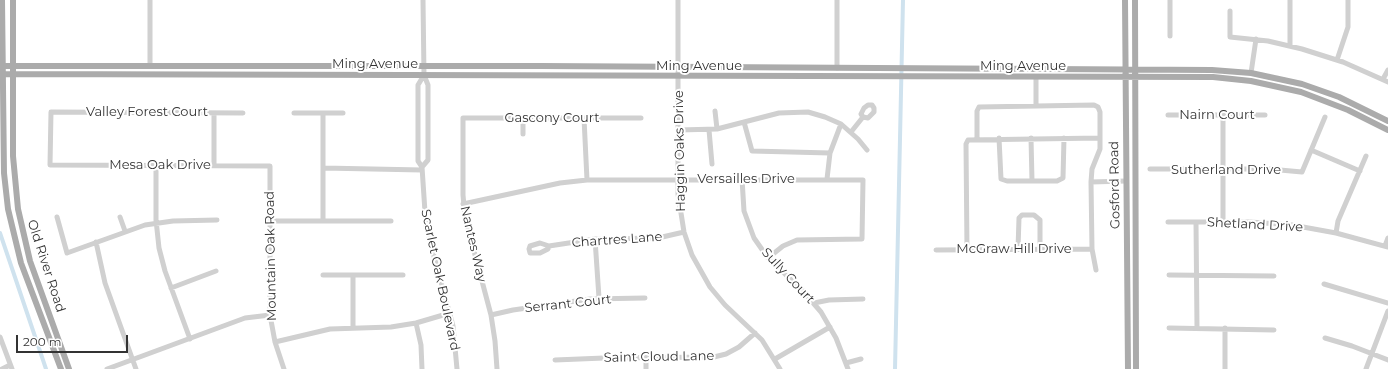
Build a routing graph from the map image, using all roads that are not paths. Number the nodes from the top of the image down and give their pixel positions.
1 (2, 0) edge
2 (12, 0) edge
3 (150, 0) edge
4 (423, 0) edge
5 (678, 0) edge
6 (837, 0) edge
7 (1125, 0) edge
8 (1135, 0) edge
9 (1170, 0) edge
10 (1290, 0) edge
11 (1348, 0) edge
12 (1230, 11) dead end
13 (1170, 36) dead end
14 (1256, 40) junction
15 (1290, 46) junction
16 (1338, 60) junction
17 (1, 66) edge
18 (13, 66) junction
19 (150, 66) junction
20 (424, 67) junction
21 (679, 68) junction
22 (837, 68) junction
23 (1124, 69) junction
24 (1135, 69) junction
25 (1388, 70) edge
26 (1251, 73) junction
27 (1, 74) edge
28 (13, 74) junction
29 (424, 75) junction
30 (679, 77) junction
31 (803, 77) junction
32 (1125, 77) junction
33 (1135, 77) junction
34 (1036, 78) junction
35 (1386, 80) edge
36 (1036, 106) junction
37 (715, 111) dead end
38 (214, 113) junction
39 (243, 113) dead end
40 (294, 113) dead end
41 (323, 113) junction
42 (343, 113) dead end
43 (1168, 115) dead end
44 (1222, 115) junction
45 (1265, 115) dead end
46 (863, 117) dead end
47 (1325, 117) dead end
48 (463, 118) joint
49 (523, 118) junction
50 (584, 118) junction
51 (641, 118) dead end
52 (1388, 121) edge
53 (744, 122) junction
54 (840, 124) junction
55 (717, 129) junction
56 (679, 130) junction
57 (709, 130) junction
58 (1388, 130) edge
59 (851, 132) junction
60 (523, 134) dead end
61 (977, 138) junction
62 (999, 138) junction
63 (1031, 138) junction
64 (1064, 138) junction
65 (1100, 138) junction
66 (867, 150) dead end
67 (1311, 150) junction
68 (830, 154) junction
69 (1366, 156) dead end
70 (712, 164) dead end
71 (50, 165) joint
72 (156, 165) junction
73 (214, 165) junction
74 (270, 166) joint
75 (323, 168) junction
76 (422, 168) junction
77 (1223, 169) junction
78 (1150, 170) dead end
79 (1360, 171) junction
80 (678, 179) junction
81 (742, 179) junction
82 (587, 180) junction
83 (827, 180) junction
84 (1032, 181) junction
85 (1126, 181) junction
86 (1091, 182) junction
87 (463, 204) junction
88 (120, 216) dead end
89 (57, 217) dead end
90 (217, 220) dead end
91 (270, 221) junction
92 (323, 221) junction
93 (391, 221) dead end
94 (1168, 222) dead end
95 (1196, 222) junction
96 (1223, 222) junction
97 (156, 223) junction
98 (1136, 230) junction
99 (125, 231) junction
100 (684, 232) junction
101 (1336, 233) junction
102 (1388, 238) edge
103 (595, 239) junction
104 (96, 242) junction
105 (549, 246) dead end
106 (1386, 246) edge
107 (1018, 249) junction
108 (1040, 249) junction
109 (1092, 249) junction
110 (936, 250) dead end
111 (967, 250) junction
112 (768, 258) junction
113 (1096, 270) dead end
114 (216, 271) dead end
115 (323, 275) dead end
116 (353, 275) junction
117 (403, 275) dead end
118 (1168, 275) dead end
119 (1197, 275) junction
120 (1274, 276) dead end
121 (1324, 284) dead end
122 (171, 288) junction
123 (599, 298) junction
124 (645, 298) dead end
125 (864, 299) dead end
126 (814, 303) junction
127 (1388, 303) edge
128 (1388, 311) edge
129 (450, 313) junction
130 (270, 315) junction
131 (491, 315) junction
132 (416, 322) junction
133 (830, 327) junction
134 (353, 328) junction
135 (1169, 328) dead end
136 (1197, 328) junction
137 (1225, 328) junction
138 (1274, 330) dead end
139 (755, 333) junction
140 (0, 337) edge
141 (1324, 338) dead end
142 (190, 339) junction
143 (275, 342) junction
144 (1372, 353) junction
145 (646, 358) junction
146 (775, 359) junction
147 (861, 359) dead end
148 (132, 360) junction
149 (555, 360) dead end
150 (1388, 360) edge
151 (847, 366) edge
152 (11, 367) edge
153 (2, 369) edge
154 (61, 369) edge
155 (69, 369) edge
156 (107, 369) edge
157 (136, 369) edge
158 (284, 369) edge
159 (422, 369) edge
160 (457, 369) edge
161 (497, 369) edge
162 (646, 369) edge
163 (780, 369) edge
164 (1128, 369) edge
165 (1136, 369) edge
166 (1225, 369) edge
167 (1366, 369) edge

1 - 17 main road, Old River Road
2 - 18 main road, Old River Road
3 - 19 street
4 - 20 street, Scarlet Oak Boulevard
5 - 21 street, Haggin Oaks Drive
6 - 22 street
7 - 23 main road, Gosford Road
8 - 24 main road, Gosford Road
9 - 13 street
10 - 15 street
11 - 16 street
12 - 14 street
14 - 15 street
14 - 26 street
15 - 16 street
16 - 35 street
17 - 18 main road, Ming Avenue
17 - 27 main road, Old River Road
18 - 19 main road, Ming Avenue
18 - 28 main road, Old River Road
19 - 20 main road, Ming Avenue
20 - 21 main road, Ming Avenue
20 - 29 street, Scarlet Oak Boulevard
21 - 22 main road, Ming Avenue
21 - 30 street, Haggin Oaks Drive
22 - 23 main road, Ming Avenue
22 - 31 main road
23 - 24 main road, Ming Avenue
23 - 32 main road, Gosford Road
24 - 26 main road, Ming Avenue
24 - 33 main road, Gosford Road
25 - 35 street
26 - 52 main road, Ming Avenue
27 - 28 main road, Ming Avenue
27 - 154 main road, Old River Road
28 - 29 main road, Ming Avenue
28 - 155 main road, Old River Road
29 - 30 main road, Ming Avenue
29 - 76 street, Scarlet Oak Boulevard
29 - 76 street, Scarlet Oak Boulevard
30 - 31 main road, Ming Avenue
30 - 56 street, Haggin Oaks Drive
31 - 34 main road, Ming Avenue
32 - 33 main road, Ming Avenue
32 - 34 main road, Ming Avenue
32 - 85 main road, Gosford Road
33 - 58 main road, Ming Avenue
33 - 98 main road, Gosford Road
34 - 36 street
36 - 61 street
36 - 65 street
37 - 55 street
38 - 39 street, Valley Forest Court
38 - 71 street, Valley Forest Court
38 - 73 street
40 - 41 street
41 - 42 street
41 - 75 street
43 - 44 street, Nairn Court
44 - 45 street, Nairn Court
44 - 77 street
46 - 59 street
47 - 67 street
48 - 49 street, Gascony Court
48 - 87 street, Nantes Way
49 - 50 street, Gascony Court
49 - 60 street
50 - 51 street, Gascony Court
50 - 82 street
53 - 54 street
53 - 55 street
53 - 68 street
54 - 59 street
54 - 68 street
55 - 57 street
56 - 57 street
56 - 80 street, Haggin Oaks Drive
57 - 70 street
59 - 66 street
61 - 62 street
61 - 111 street
62 - 63 street
62 - 84 street
63 - 64 street
63 - 84 street
64 - 65 street
64 - 84 street
65 - 86 street
67 - 77 street, Sutherland Drive
67 - 79 street
68 - 83 street
69 - 79 street
71 - 72 street, Mesa Oak Drive
72 - 73 street, Mesa Oak Drive
72 - 97 street
73 - 74 street, Mesa Oak Drive
74 - 91 street, Mountain Oak Road
75 - 76 street
75 - 92 street
76 - 129 street, Scarlet Oak Boulevard
77 - 78 street, Sutherland Drive
77 - 96 street
79 - 101 street
80 - 81 street, Versailles Drive
80 - 82 street, Versailles Drive
80 - 100 street, Haggin Oaks Drive
81 - 83 street, Versailles Drive
81 - 112 street, Sully Court
82 - 87 street, Versailles Drive
83 - 112 street, Versailles Drive
85 - 86 street
85 - 98 main road
85 - 164 main road, Gosford Road
86 - 109 street
87 - 131 street, Nantes Way
88 - 99 street
89 - 104 street
90 - 97 street
91 - 92 street
91 - 130 street, Mountain Oak Road
92 - 93 street
94 - 95 street, Shetland Drive
95 - 96 street, Shetland Drive
95 - 119 street
96 - 101 street, Shetland Drive
97 - 99 street
97 - 122 street
98 - 165 main road, Gosford Road
99 - 104 street
100 - 103 street, Chartres Lane
100 - 139 street, Haggin Oaks Drive
101 - 106 street, Shetland Drive
102 - 106 street
103 - 105 street, Chartres Lane
103 - 123 street
104 - 148 street
107 - 108 street, McGraw Hill Drive
107 - 108 street
107 - 111 street, McGraw Hill Drive
108 - 109 street, McGraw Hill Drive
109 - 113 street
110 - 111 street, McGraw Hill Drive
112 - 126 street, Sully Court
114 - 122 street
115 - 116 street
116 - 117 street
116 - 134 street
118 - 119 street
119 - 120 street
119 - 136 street
121 - 127 street
122 - 142 street
123 - 124 street, Serrant Court
123 - 131 street, Serrant Court
125 - 126 street
126 - 133 street, Sully Court
128 - 144 street
129 - 132 street
129 - 160 street, Scarlet Oak Boulevard
130 - 142 street
130 - 143 street, Mountain Oak Road
131 - 161 street, Nantes Way
132 - 134 street
132 - 159 street
133 - 146 street
133 - 151 street, Sully Court
134 - 143 street
135 - 136 street
136 - 137 street
137 - 138 street
137 - 166 street
139 - 145 street, Saint Cloud Lane
139 - 146 street, Haggin Oaks Drive
140 - 152 street
141 - 144 street
142 - 148 street
143 - 158 street, Mountain Oak Road
144 - 150 street
144 - 167 street
145 - 149 street, Saint Cloud Lane
145 - 162 street
146 - 163 street, Haggin Oaks Drive
147 - 151 street
148 - 156 street
148 - 157 street
152 - 153 street

